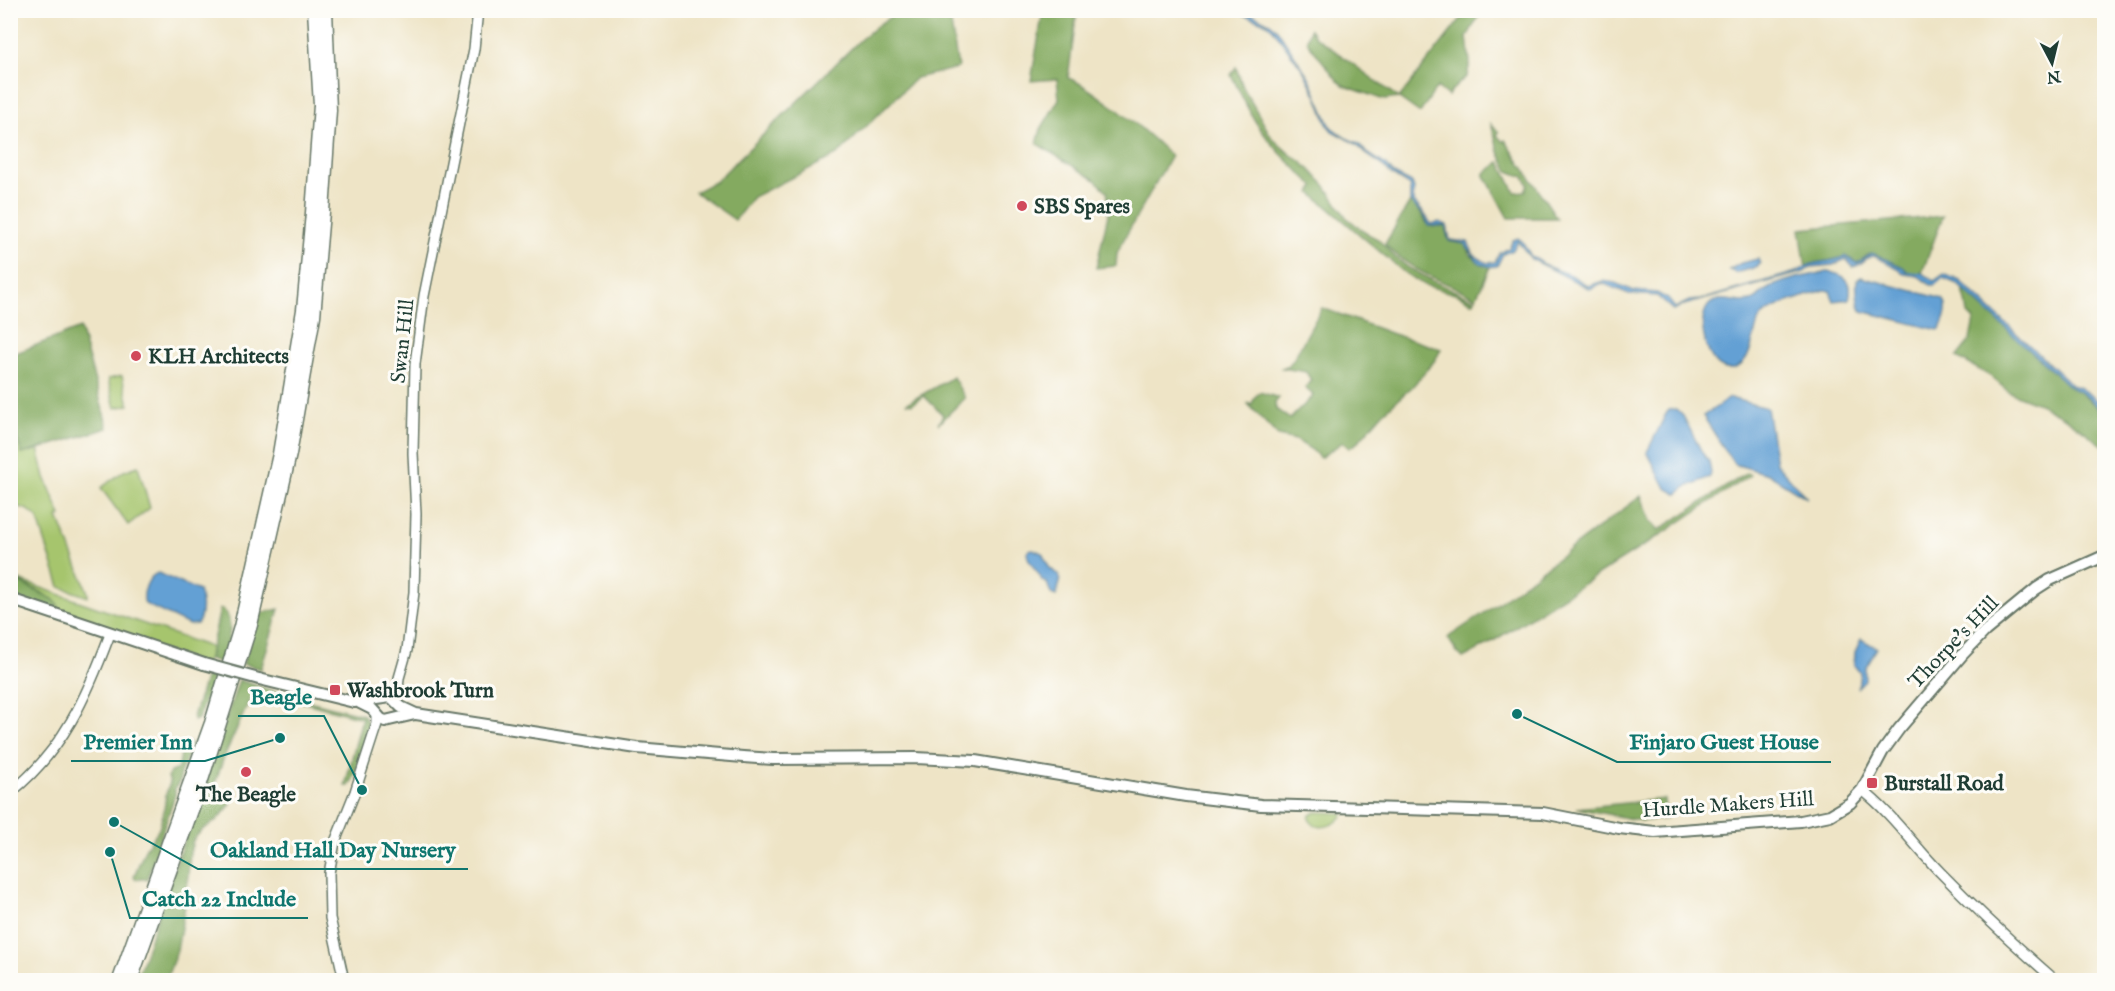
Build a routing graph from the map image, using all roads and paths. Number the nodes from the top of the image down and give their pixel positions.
1 (314, 10) edge
2 (326, 10) edge
3 (478, 10) edge
4 (2104, 556) edge
5 (10, 599) edge
6 (110, 634) junction
7 (399, 678) junction
8 (383, 698) junction
9 (360, 703) junction
10 (398, 704) junction
11 (376, 713) junction
12 (416, 714) junction
13 (392, 719) junction
14 (374, 736) junction
15 (1862, 790) junction
16 (10, 794) edge
17 (119, 981) edge
18 (131, 981) edge
19 (344, 981) edge
20 (2055, 981) edge

1 - 17 highway
2 - 18 highway
3 - 7 street, Swan Hill
4 - 15 main road, Thorpe's Hill
5 - 6 main road
6 - 9 main road, bridge
6 - 16 street
7 - 8 street, Swan Hill
7 - 10 street, Swan Hill
8 - 9 main road
8 - 10 main road
8 - 11 main road
9 - 11 main road
10 - 12 main road
10 - 13 main road
11 - 13 main road
11 - 14 street
12 - 13 main road
12 - 15 main road, Hurdle Makers Hill
13 - 14 street
14 - 19 street
15 - 20 street

